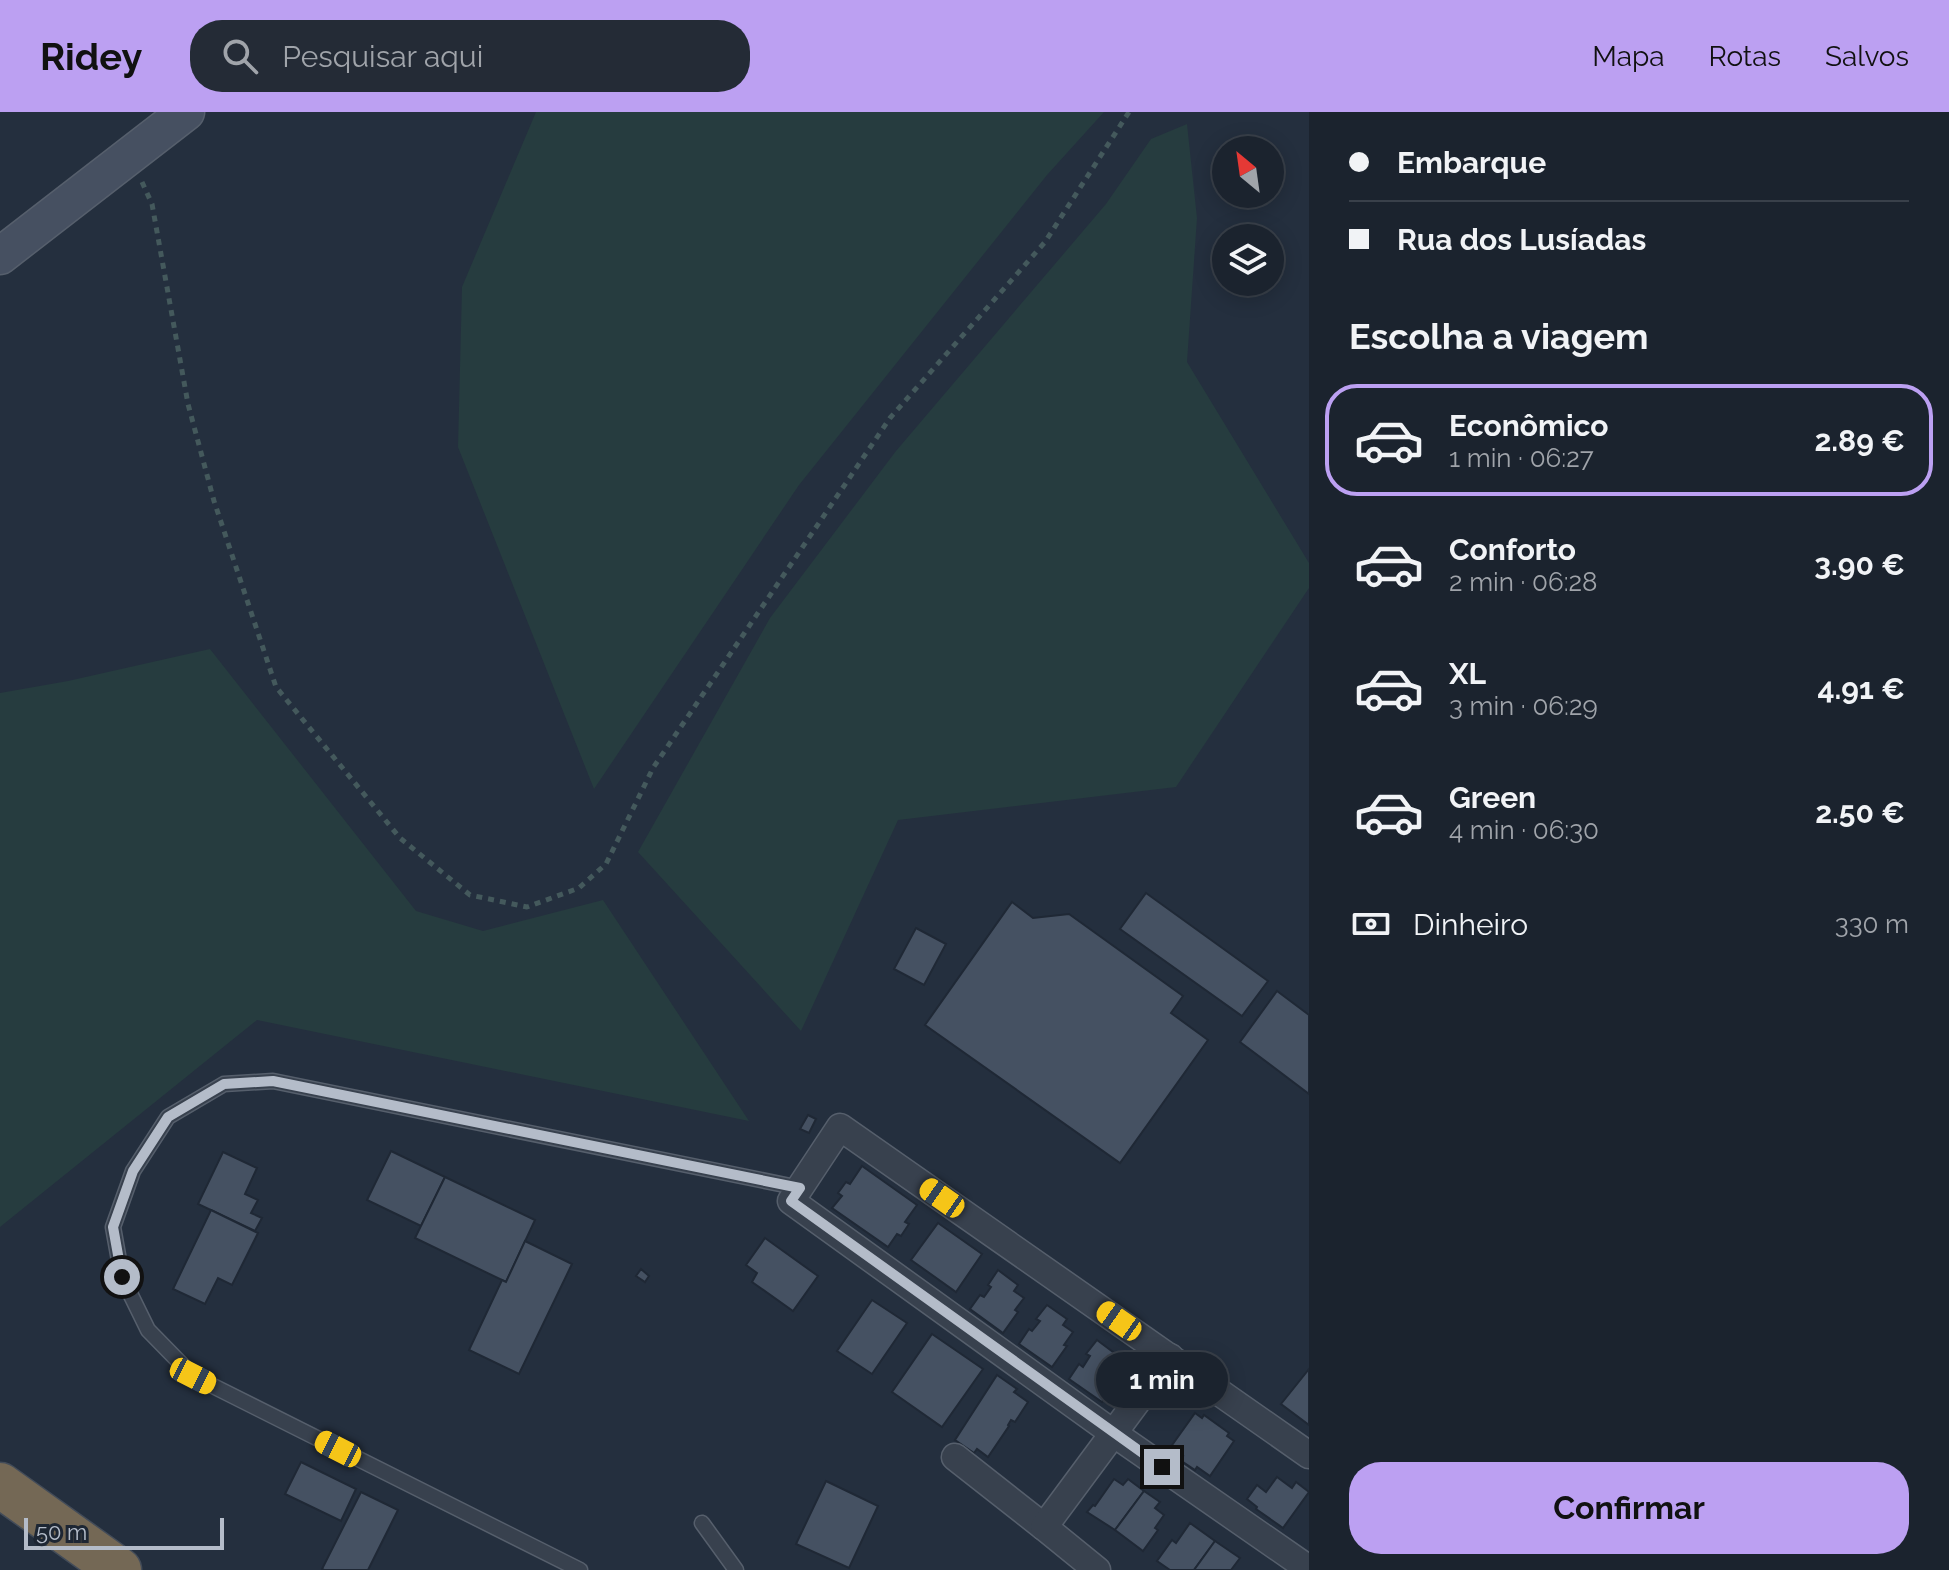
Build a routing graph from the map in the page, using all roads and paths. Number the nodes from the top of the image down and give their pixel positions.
1 (186, 112) edge
2 (1129, 112) edge
3 (130, 156) junction
4 (0, 256) edge
5 (795, 1195) junction
6 (1170, 1357) junction
7 (1113, 1433) junction
8 (1309, 1455) edge
9 (955, 1457) dead end
10 (0, 1485) edge
11 (702, 1523) dead end
12 (1044, 1527) junction
13 (1309, 1569) edge
14 (119, 1570) edge
15 (580, 1570) edge
16 (736, 1570) edge
17 (1097, 1570) edge

1 - 3 street
2 - 3 path
3 - 4 street
5 - 6 street
5 - 7 street
5 - 15 lane
6 - 7 street
6 - 8 street
7 - 12 street
7 - 13 street
9 - 12 street
10 - 14 highway
11 - 16 lane
12 - 17 street

